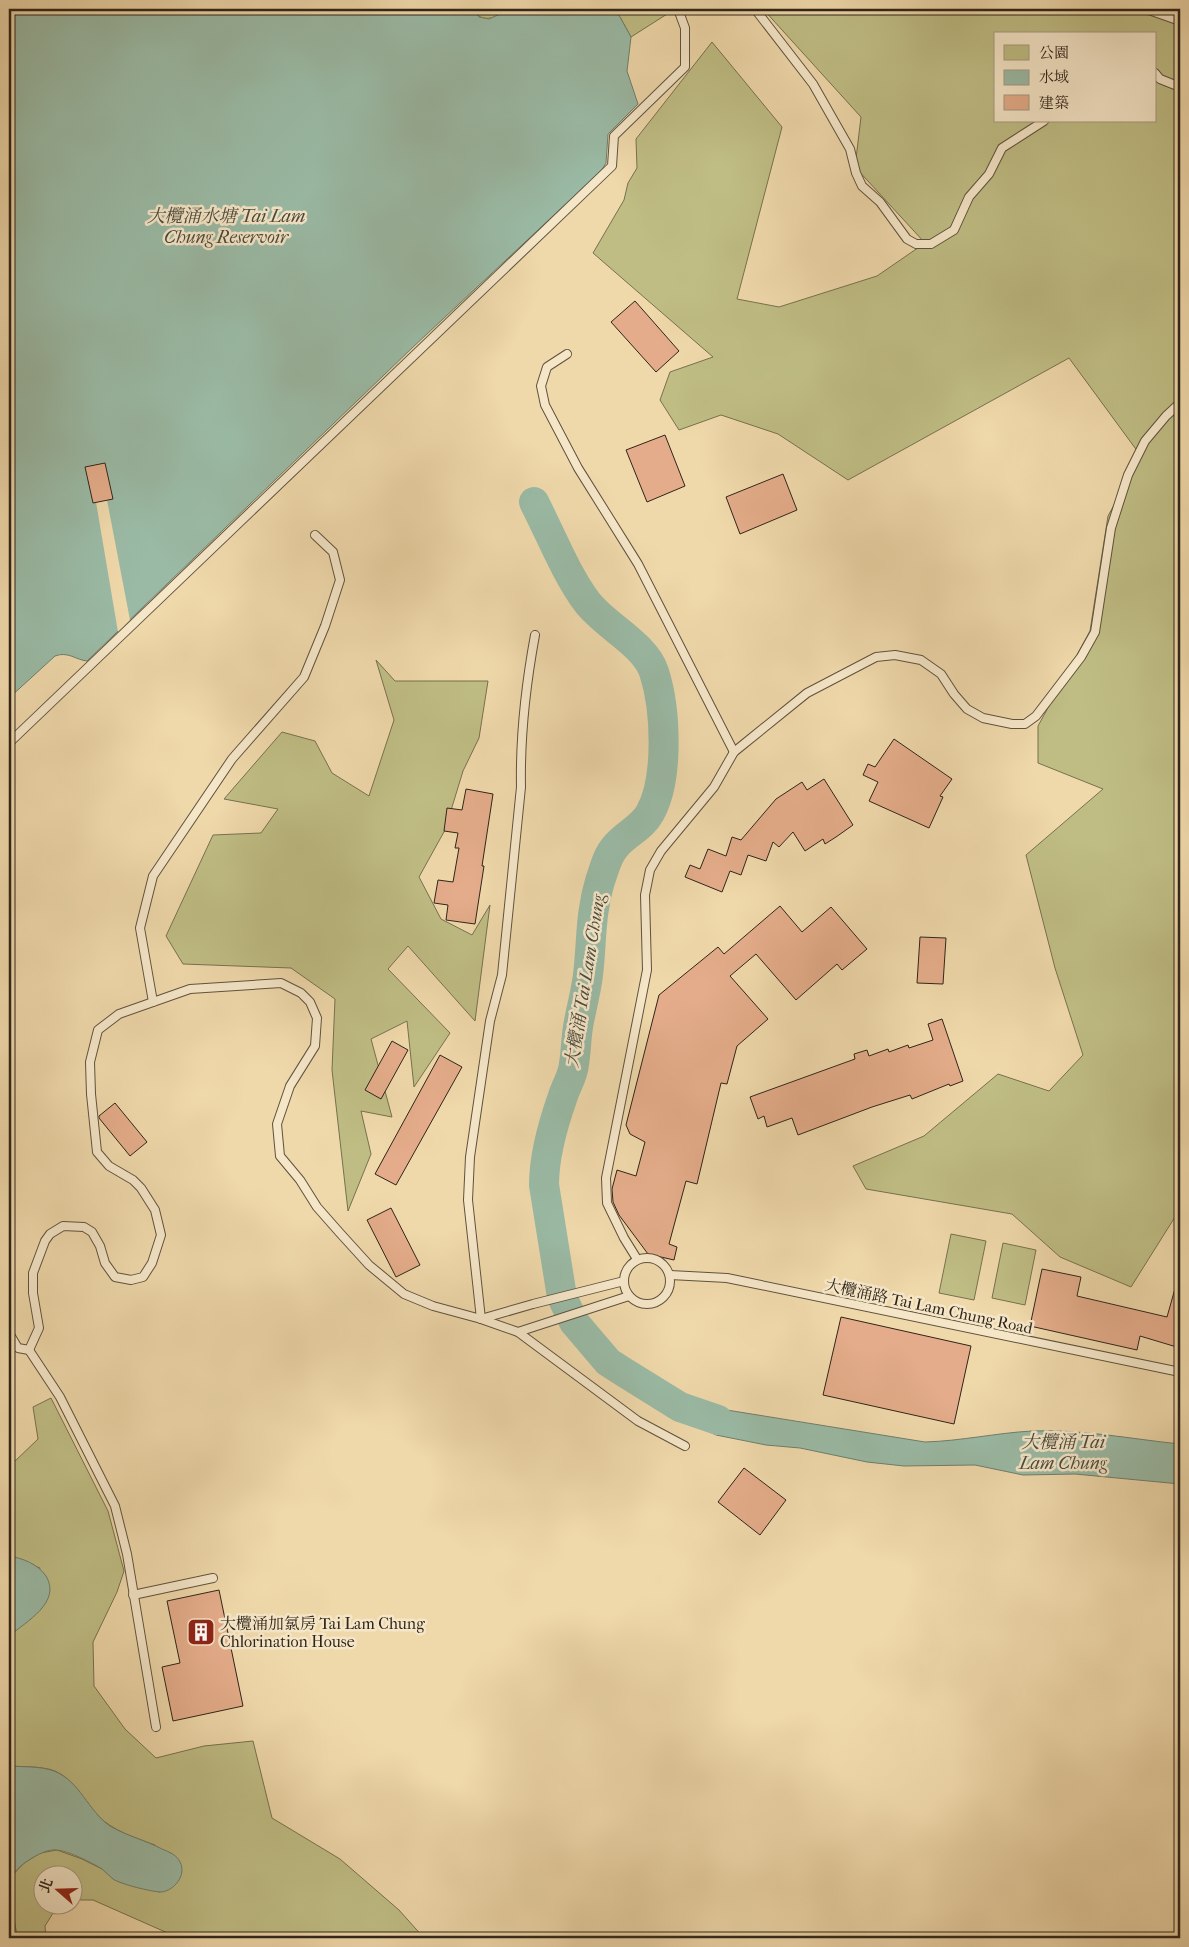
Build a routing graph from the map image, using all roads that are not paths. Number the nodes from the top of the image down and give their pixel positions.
1 (678, 9) edge
2 (754, 9) edge
3 (1146, 9) edge
4 (1180, 21) edge
5 (1156, 74) edge
6 (1180, 88) edge
7 (1042, 122) edge
8 (567, 354) dead end
9 (1180, 403) edge
10 (315, 535) dead end
11 (535, 635) dead end
12 (9, 743) edge
13 (734, 752) junction
14 (153, 1002) junction
15 (637, 1259) junction
16 (670, 1275) junction
17 (624, 1281) junction
18 (629, 1296) junction
19 (481, 1319) junction
20 (518, 1332) junction
21 (9, 1333) edge
22 (29, 1350) junction
23 (1180, 1372) edge
24 (684, 1446) dead end
25 (213, 1578) dead end
26 (133, 1595) junction
27 (156, 1727) dead end

1 - 12 lane
2 - 7 lane
3 - 4 lane
5 - 6 lane
8 - 13 lane
9 - 13 lane
10 - 14 lane
11 - 19 lane
13 - 15 lane
14 - 19 lane
14 - 22 lane
15 - 16 lane
15 - 17 lane
16 - 18 lane
16 - 23 lane, 大欖涌路 Tai Lam Chung Road
17 - 18 lane
17 - 19 lane
18 - 20 lane
19 - 20 lane
20 - 24 lane
21 - 22 lane
22 - 26 lane
25 - 26 lane
26 - 27 lane

